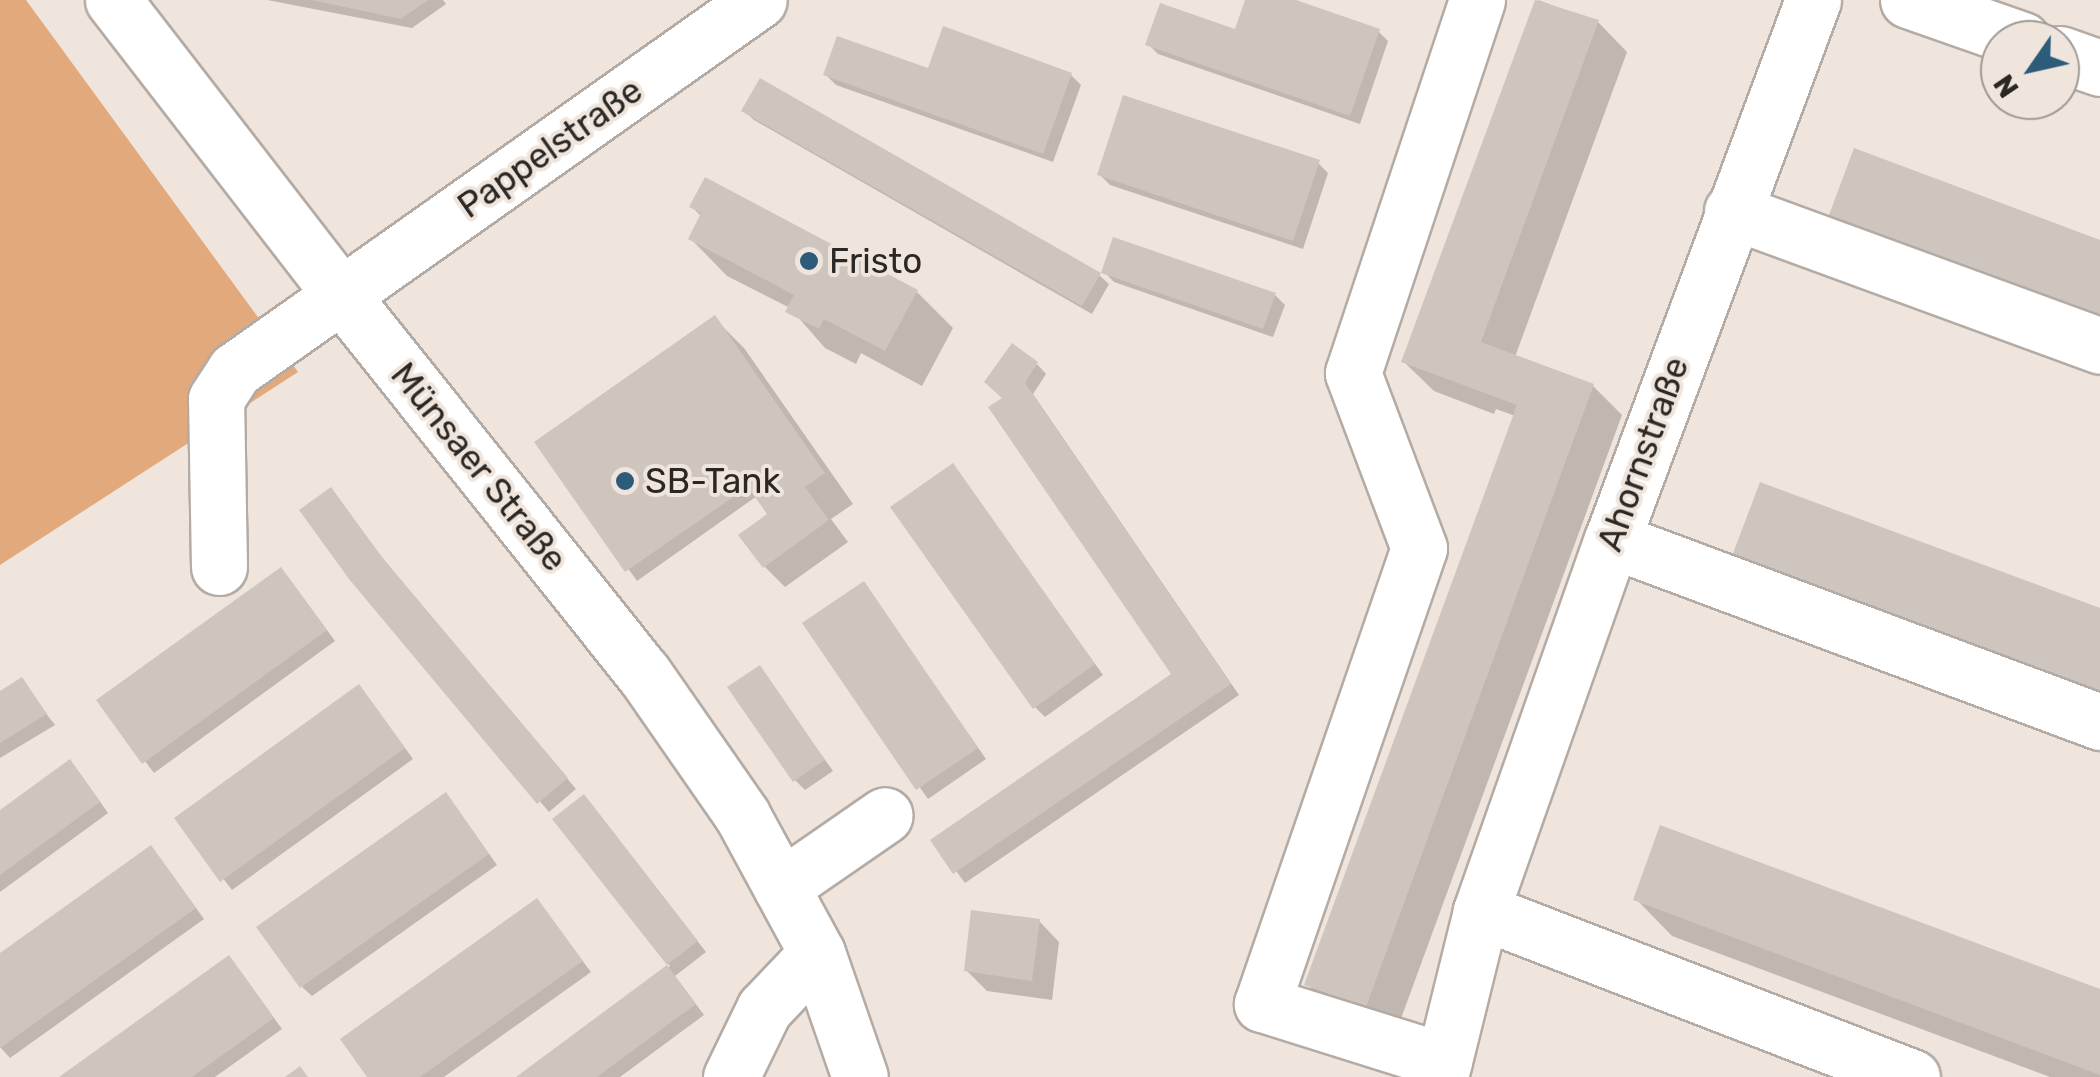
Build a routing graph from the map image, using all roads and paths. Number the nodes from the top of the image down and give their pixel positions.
1 (113, 0) edge
2 (759, 0) edge
3 (1477, 0) edge
4 (1813, 0) edge
5 (1908, 0) edge
6 (1980, 25) edge
7 (1732, 211) junction
8 (342, 296) junction
9 (2100, 346) edge
10 (1612, 540) junction
11 (219, 567) dead end
12 (2100, 722) edge
13 (885, 815) dead end
14 (781, 887) junction
15 (1481, 911) junction
16 (817, 953) junction
17 (1442, 1069) edge
18 (1894, 1074) edge
19 (731, 1077) edge
20 (860, 1077) edge

1 - 8 street, Münsaer Straße
2 - 8 street, Pappelstraße
3 - 17 street
4 - 7 street, Ahornstraße
5 - 6 street
7 - 9 street
7 - 10 street, Ahornstraße
8 - 11 street, Pappelstraße
8 - 14 street, Münsaer Straße
10 - 12 street
10 - 15 street, Ahornstraße
13 - 14 street
14 - 16 street, Münsaer Straße
15 - 17 street, Ahornstraße
15 - 18 street
16 - 19 street
16 - 20 street, Münsaer Straße

